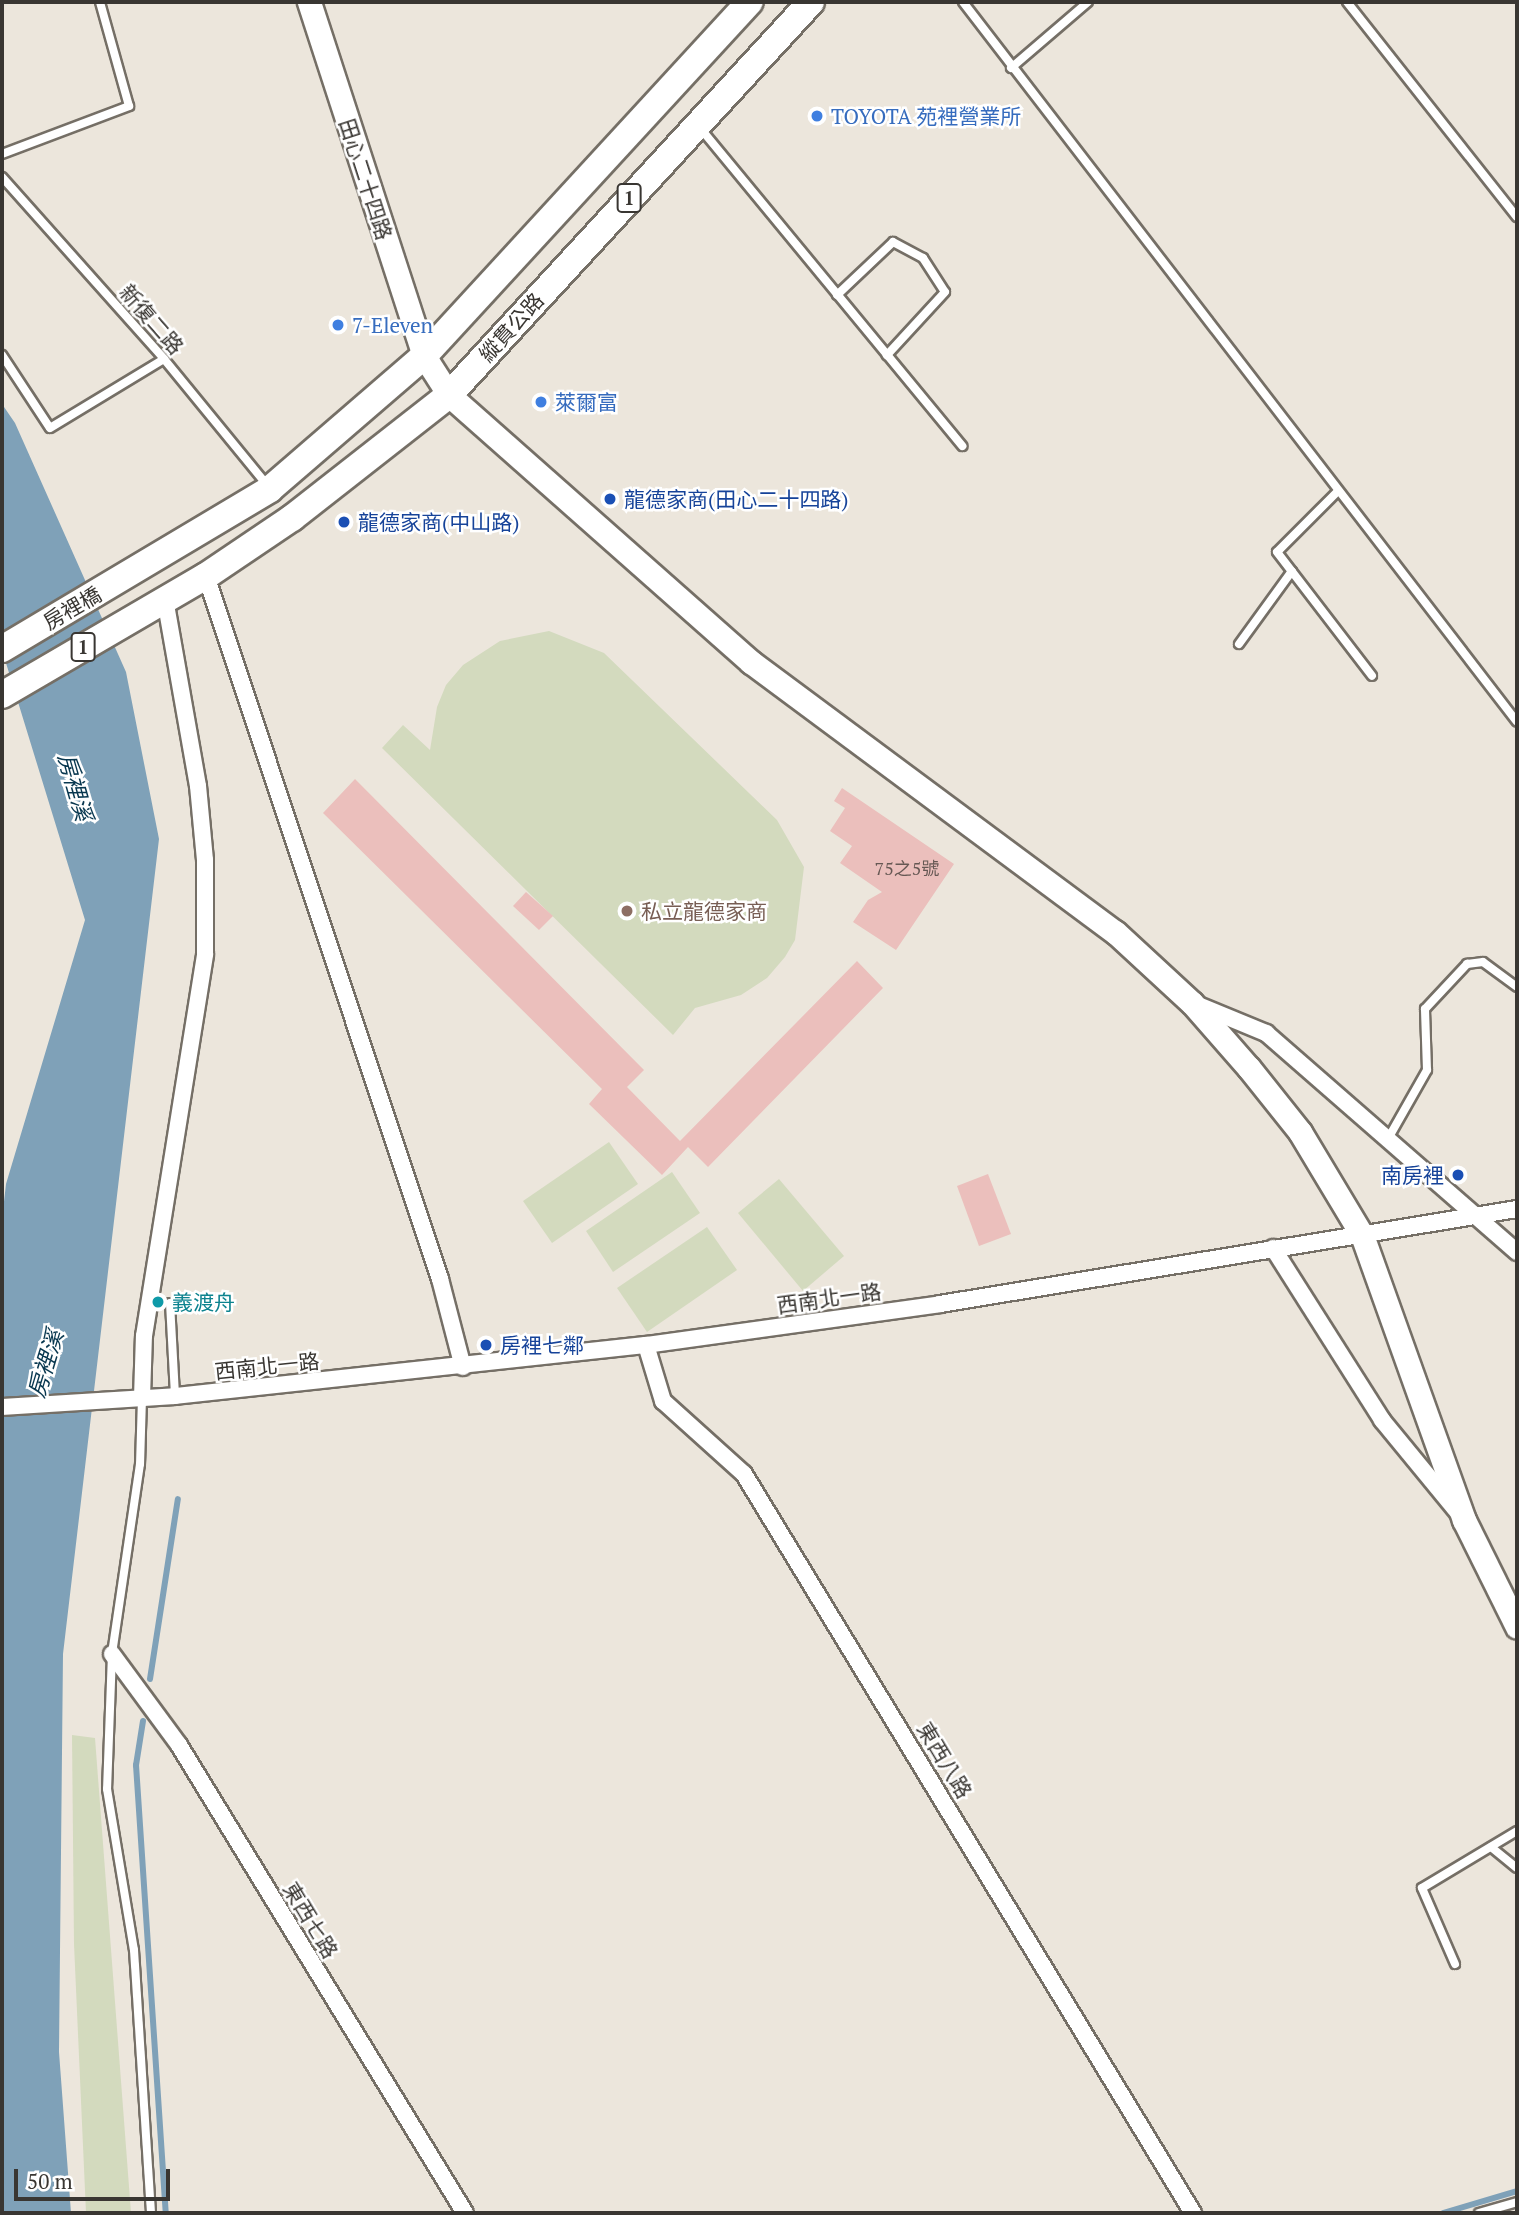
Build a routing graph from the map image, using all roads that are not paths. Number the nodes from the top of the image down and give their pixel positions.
1 (100, 2) edge
2 (309, 2) edge
3 (749, 2) edge
4 (811, 2) edge
5 (964, 2) edge
6 (1088, 2) edge
7 (1347, 2) edge
8 (1011, 68) junction
9 (696, 124) junction
10 (2, 153) edge
11 (2, 177) edge
12 (1517, 217) edge
13 (838, 295) junction
14 (2, 355) edge
15 (887, 355) junction
16 (424, 356) junction
17 (164, 359) junction
18 (449, 396) junction
19 (962, 446) dead end
20 (270, 489) junction
21 (1338, 491) junction
22 (1292, 571) junction
23 (206, 576) junction
24 (165, 599) junction
25 (1239, 644) dead end
26 (2, 649) edge
27 (1372, 676) dead end
28 (2, 695) edge
29 (1517, 722) edge
30 (1517, 987) edge
31 (1192, 1003) junction
32 (1389, 1137) junction
33 (1517, 1209) edge
34 (1474, 1214) junction
35 (1362, 1235) junction
36 (1273, 1248) junction
37 (1517, 1252) edge
38 (170, 1303) dead end
39 (646, 1345) junction
40 (463, 1367) junction
41 (175, 1396) junction
42 (142, 1398) junction
43 (2, 1408) edge
44 (1464, 1520) junction
45 (1517, 1627) edge
46 (112, 1654) junction
47 (1517, 1831) edge
48 (1491, 1847) junction
49 (1517, 1868) edge
50 (1455, 1964) dead end
51 (1517, 2202) edge
52 (151, 2213) edge
53 (465, 2213) edge
54 (1194, 2213) edge
55 (1479, 2213) edge

1 - 10 lane
2 - 16 main road, 田心二十四路
3 - 16 main road, 1
4 - 9 main road, 縱貫公路 / 1
5 - 8 lane
6 - 8 lane
7 - 12 lane
8 - 21 lane
9 - 13 lane
9 - 18 main road, 縱貫公路 / 1
11 - 17 lane, 新復二路
13 - 15 lane
13 - 15 lane
14 - 17 lane
15 - 19 lane
16 - 18 main road, 田心二十四路
16 - 20 main road, 1
17 - 20 lane, 新復二路
18 - 23 main road, 縱貫公路 / 1
18 - 31 main road, 田心二十四路
20 - 26 main road, 房裡橋 / 1
21 - 22 lane
21 - 29 lane
22 - 25 lane
22 - 27 lane
23 - 24 main road, 縱貫公路 / 1
23 - 40 street
24 - 28 main road, 房裡橋 / 1
24 - 42 street
30 - 32 lane
31 - 32 street
31 - 35 main road, 田心二十四路
32 - 34 street
33 - 34 street, 西南北一路
34 - 35 street, 西南北一路
34 - 37 street
35 - 36 street, 西南北一路
35 - 44 main road, 田心二十四路
36 - 39 street, 西南北一路
36 - 44 street
38 - 41 lane
39 - 40 street, 西南北一路
39 - 54 street, 東西八路
40 - 41 street, 西南北一路
41 - 42 street, 西南北一路
42 - 43 street, 西南北一路
42 - 46 lane
44 - 45 main road, 田心二十四路
46 - 52 lane
46 - 53 street, 東西七路
47 - 48 lane
48 - 49 lane
48 - 50 lane
51 - 55 lane

